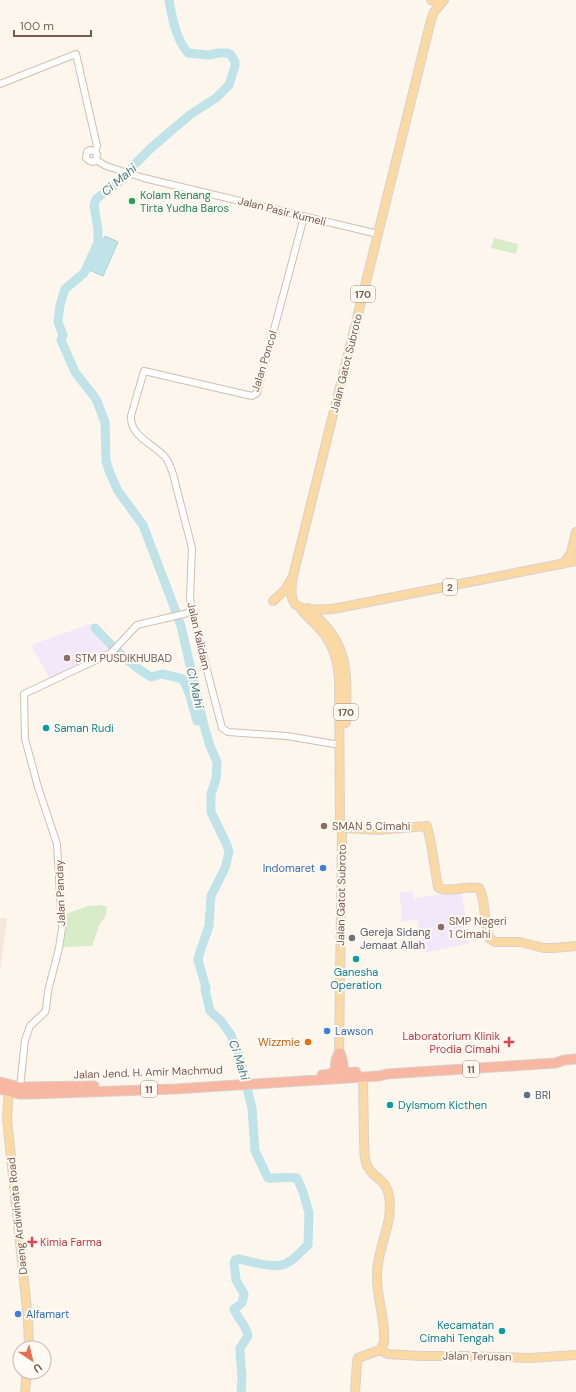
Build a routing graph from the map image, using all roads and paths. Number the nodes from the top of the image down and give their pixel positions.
1 (430, 0) edge
2 (443, 1) edge
3 (434, 12) junction
4 (0, 84) edge
5 (95, 152) junction
6 (96, 160) junction
7 (304, 217) junction
8 (378, 234) junction
9 (144, 371) joint
10 (576, 532) edge
11 (576, 561) edge
12 (563, 564) junction
13 (293, 576) junction
14 (273, 601) dead end
15 (304, 608) junction
16 (338, 608) junction
17 (192, 612) junction
18 (323, 628) junction
19 (342, 749) junction
20 (344, 831) junction
21 (576, 946) edge
22 (339, 1053) junction
23 (576, 1059) edge
24 (556, 1063) junction
25 (576, 1065) edge
26 (387, 1074) junction
27 (363, 1077) junction
28 (0, 1082) edge
29 (245, 1082) junction
30 (20, 1087) junction
31 (6, 1088) edge
32 (29, 1340) edge
33 (380, 1350) junction
34 (576, 1355) edge
35 (27, 1380) edge
36 (26, 1392) edge
37 (355, 1392) edge

1 - 2 main road
1 - 3 main road
2 - 3 main road
3 - 8 main road, Jalan Gatot Subroto / 170
4 - 5 street
5 - 6 street
5 - 6 street, Jalan Pasir Kumeli
6 - 7 street, Jalan Pasir Kumeli
7 - 8 street, Jalan Pasir Kumeli
7 - 9 street, Jalan Poncol
8 - 13 main road, Jalan Gatot Subroto / 170
9 - 17 street, Jalan Kalidam
10 - 12 main road
11 - 12 main road, 2
12 - 16 main road, 2
13 - 14 main road, 170
13 - 15 main road, Jalan Gatot Subroto / 170
15 - 16 main road, 2
15 - 18 main road, Jalan Gatot Subroto / 170
16 - 18 main road
17 - 19 street, Jalan Kalidam
17 - 30 street, Jalan Panday
18 - 19 main road, Jalan Gatot Subroto / 170
19 - 20 main road, Jalan Gatot Subroto / 170
20 - 21 main road
20 - 22 main road, Jalan Gatot Subroto / 170
22 - 26 highway, Jalan Jend. H. Amir Machmud / 11
22 - 29 highway, Jalan Jend. H. Amir Machmud / 11
23 - 24 highway, Jalan Jend. H. Amir Machmud / 11
24 - 25 highway, Jalan Jend. H. Amir Machmud / 11
24 - 26 highway, Jalan Jend. H. Amir Machmud / 11
26 - 27 highway, Jalan Jend. H. Amir Machmud / 11
27 - 29 highway, Jalan Jend. H. Amir Machmud / 11
27 - 33 main road
28 - 31 highway, Jalan Jend. H. Amir Machmud / 11
29 - 30 highway, Jalan Jend. H. Amir Machmud / 11
29 - 31 highway, Jalan Jend. H. Amir Machmud / 11
30 - 31 highway, Jalan Jend. H. Amir Machmud / 11
31 - 32 main road, Daeng Ardiwinata Road
33 - 34 main road, Jalan Terusan
33 - 37 main road
35 - 36 main road

